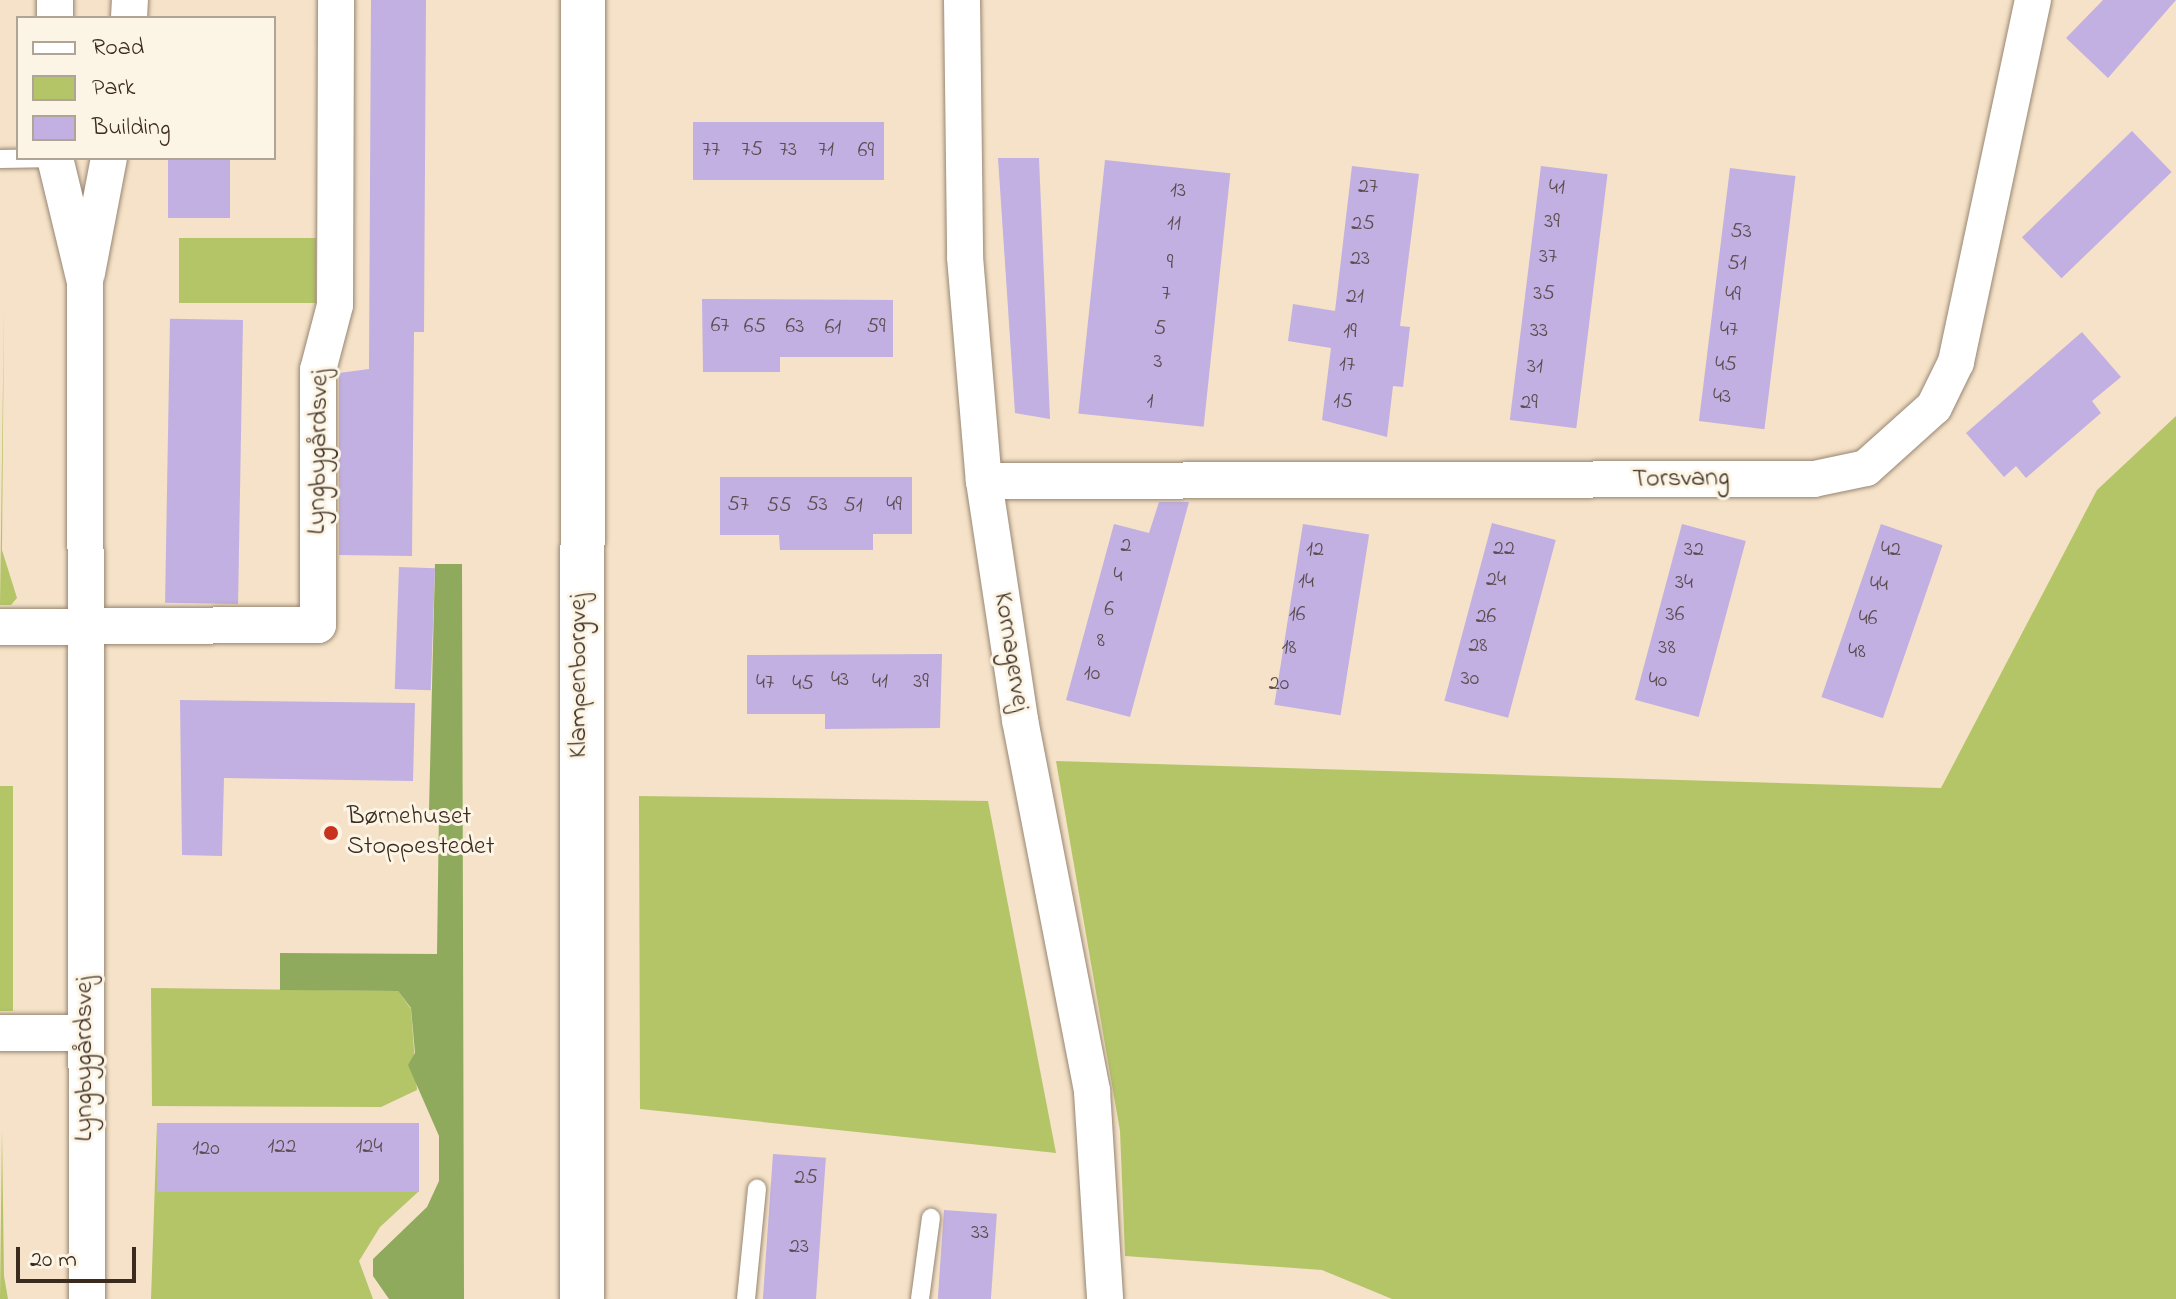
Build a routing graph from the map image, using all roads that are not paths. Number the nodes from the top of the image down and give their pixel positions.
1 (336, 0) edge
2 (570, 0) edge
3 (583, 0) edge
4 (962, 0) edge
5 (2033, 0) edge
6 (582, 53) junction
7 (56, 160) edge
8 (109, 160) edge
9 (85, 282) junction
10 (984, 481) junction
11 (0, 627) edge
12 (85, 627) junction
13 (0, 1033) edge
14 (85, 1033) junction
15 (757, 1189) dead end
16 (931, 1218) dead end
17 (87, 1299) edge
18 (582, 1299) edge
19 (746, 1299) edge
20 (920, 1299) edge
21 (1105, 1299) edge

1 - 12 street, Lyngbygårdsvej
2 - 6 street, Klampenborgvej
3 - 6 street, Klampenborgvej
4 - 10 street, Kornagervej
5 - 10 street, Torsvang
6 - 18 street, Klampenborgvej
7 - 9 street, Lyngbygårdsvej
8 - 9 street, Lyngbygårdsvej
9 - 12 street, Lyngbygårdsvej
10 - 21 street, Kornagervej
11 - 12 street
12 - 14 street, Lyngbygårdsvej
13 - 14 street
14 - 17 street, Lyngbygårdsvej
15 - 19 lane
16 - 20 lane

